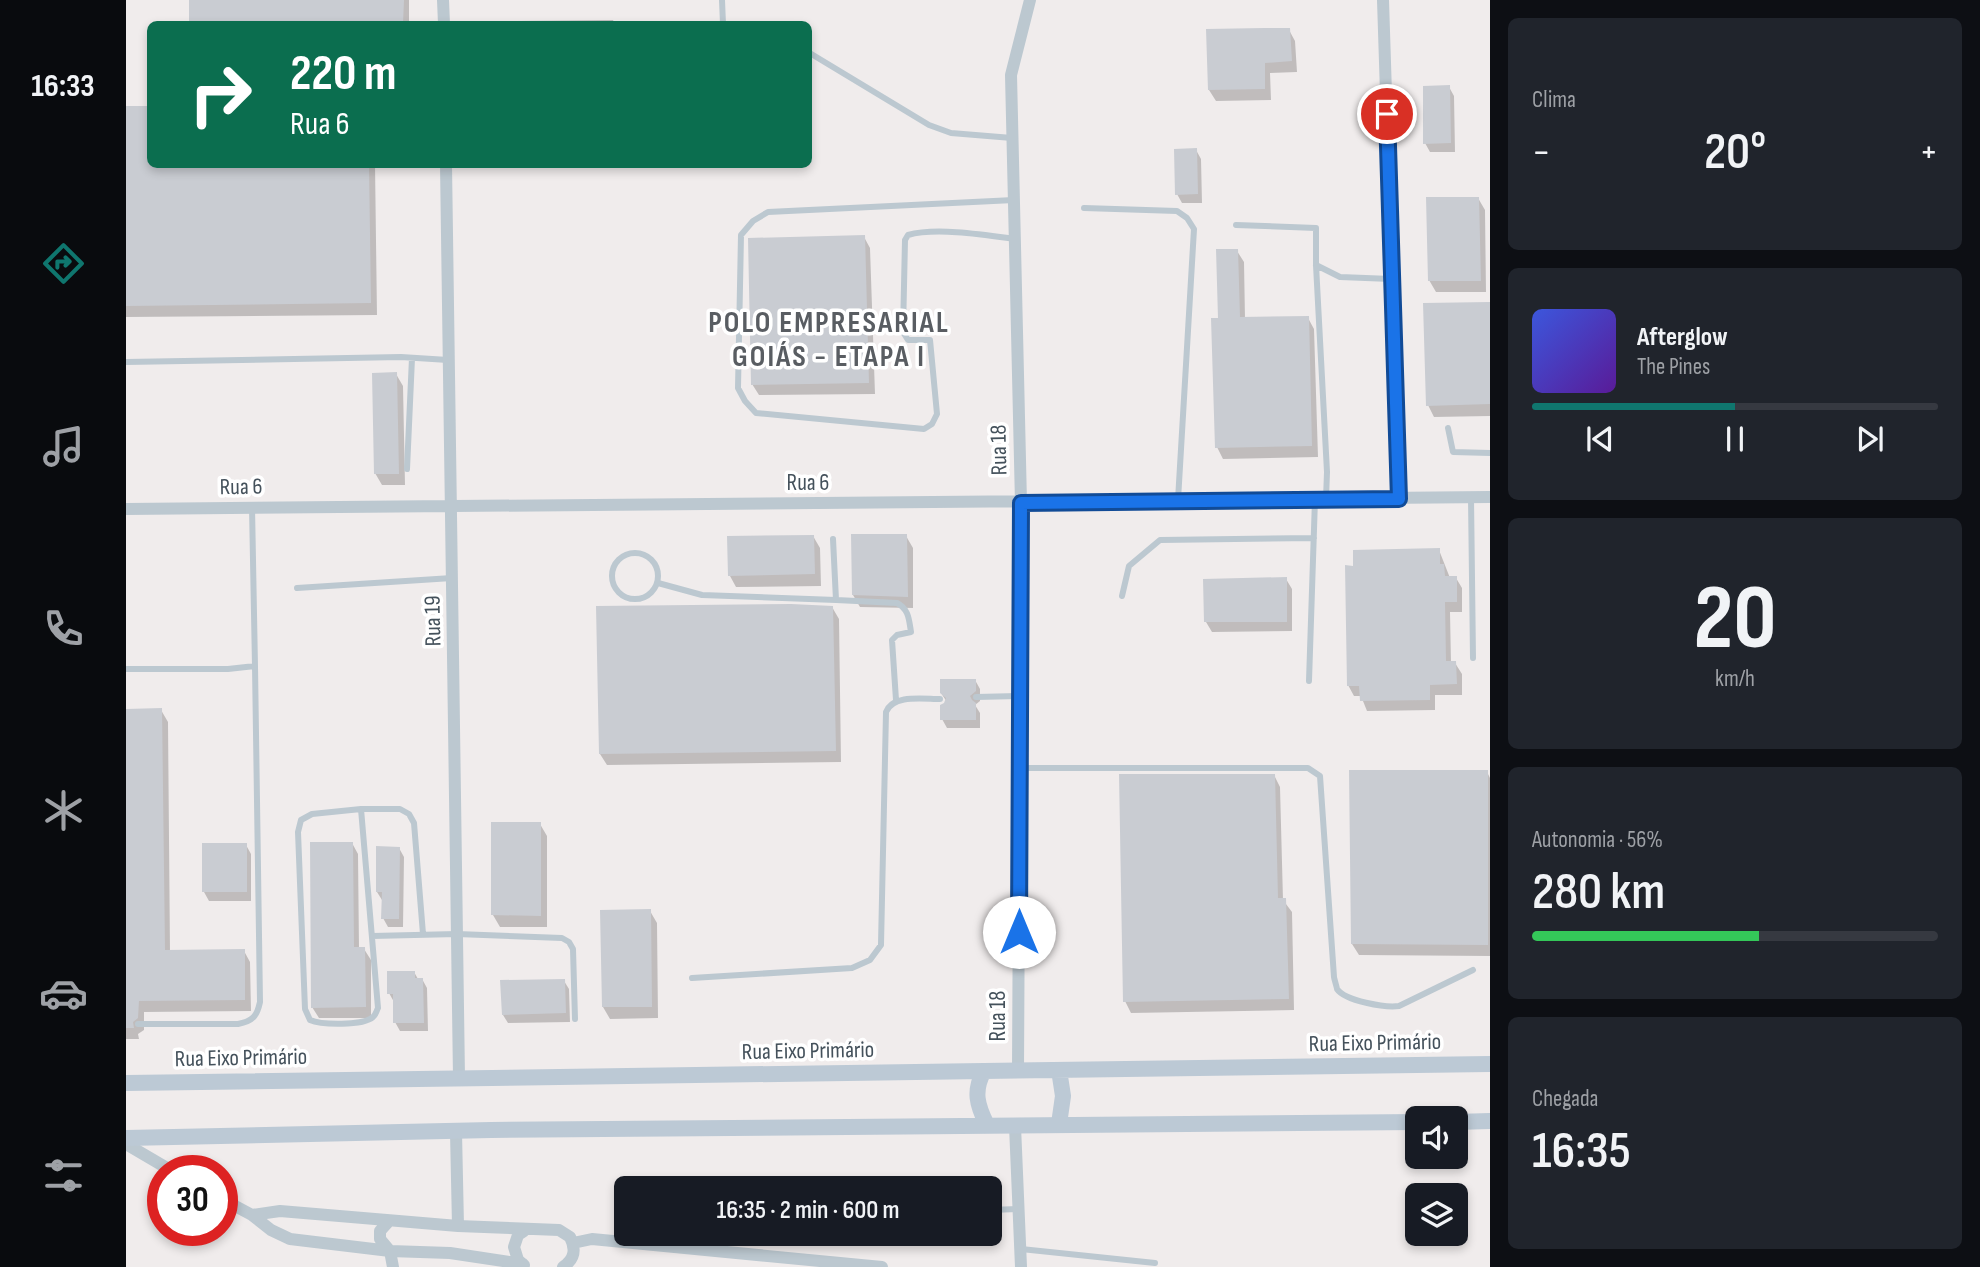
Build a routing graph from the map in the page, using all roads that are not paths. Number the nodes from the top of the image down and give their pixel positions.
1 (443, 0) edge
2 (722, 0) edge
3 (1030, 0) edge
4 (1383, 0) edge
5 (444, 21) edge
6 (723, 21) edge
7 (812, 54) edge
8 (1013, 138) junction
9 (446, 168) edge
10 (1014, 200) junction
11 (1084, 208) dead end
12 (1236, 225) dead end
13 (1015, 239) junction
14 (1316, 265) junction
15 (1392, 279) junction
16 (412, 358) junction
17 (450, 360) junction
18 (126, 362) edge
19 (1448, 428) dead end
20 (1490, 453) edge
21 (407, 469) dead end
22 (1490, 497) edge
23 (1471, 498) junction
24 (1321, 499) junction
25 (1399, 499) junction
26 (1178, 500) junction
27 (1021, 503) junction
28 (453, 507) junction
29 (252, 508) junction
30 (126, 509) edge
31 (1314, 538) junction
32 (833, 539) dead end
33 (454, 578) junction
34 (658, 583) junction
35 (297, 588) dead end
36 (1122, 596) dead end
37 (836, 600) junction
38 (1473, 658) dead end
39 (255, 666) junction
40 (126, 669) edge
41 (1309, 681) dead end
42 (1020, 695) junction
43 (976, 697) dead end
44 (940, 699) dead end
45 (896, 700) junction
46 (1020, 768) junction
47 (361, 809) junction
48 (423, 934) junction
49 (457, 934) junction
50 (372, 936) junction
51 (1473, 970) dead end
52 (692, 978) dead end
53 (575, 1019) dead end
54 (138, 1024) dead end
55 (1490, 1064) edge
56 (1018, 1069) junction
57 (1059, 1070) junction
58 (984, 1072) junction
59 (459, 1077) junction
60 (126, 1083) edge
61 (1490, 1121) edge
62 (1405, 1122) edge
63 (1468, 1122) edge
64 (1059, 1124) junction
65 (987, 1125) junction
66 (1015, 1126) junction
67 (456, 1132) junction
68 (126, 1138) edge
69 (126, 1144) edge
70 (147, 1156) edge
71 (238, 1208) edge
72 (1018, 1209) junction
73 (1002, 1210) edge
74 (252, 1216) junction
75 (389, 1221) junction
76 (458, 1226) junction
77 (524, 1231) junction
78 (573, 1243) junction
79 (1020, 1248) junction
80 (390, 1251) junction
81 (450, 1253) junction
82 (1155, 1263) dead end
83 (527, 1266) edge
84 (393, 1267) edge
85 (446, 1267) edge
86 (563, 1267) edge
87 (882, 1267) edge
88 (1021, 1267) edge

1 - 5 street
2 - 6 lane
3 - 8 street, Rua 18
4 - 15 street
7 - 8 lane
8 - 10 street, Rua 18
9 - 17 street, Rua 19
10 - 13 street, Rua 18
10 - 13 lane
11 - 26 lane
12 - 14 lane
13 - 27 street, Rua 18
14 - 15 lane
14 - 24 lane
15 - 25 street
16 - 17 lane
16 - 18 lane
16 - 21 lane
17 - 28 street, Rua 19
19 - 20 lane
22 - 23 street, Rua 6
23 - 25 street, Rua 6
23 - 38 lane
24 - 25 street, Rua 6
24 - 26 street, Rua 6
24 - 31 lane
26 - 27 street, Rua 6
27 - 28 street, Rua 6
27 - 42 street, Rua 18
28 - 29 street, Rua 6
28 - 33 street, Rua 19
29 - 30 street, Rua 6
29 - 39 lane
31 - 36 lane
31 - 41 lane
32 - 37 lane
33 - 35 lane
33 - 49 street, Rua 19
34 - 34 lane
34 - 37 lane
37 - 45 lane
39 - 40 lane
39 - 54 lane
42 - 43 lane
42 - 46 street, Rua 18
44 - 45 lane
45 - 52 lane
46 - 51 lane
46 - 56 street, Rua 18
47 - 48 lane
47 - 50 lane
47 - 50 lane
48 - 49 lane
48 - 50 lane
49 - 53 lane
49 - 59 street, Rua 19
55 - 57 street, Rua Eixo Primário
56 - 57 street, Rua Eixo Primário
56 - 58 street, Rua Eixo Primário
57 - 64 street
58 - 59 street, Rua Eixo Primário
58 - 65 street
59 - 60 street, Rua Eixo Primário
61 - 63 street
62 - 64 street
64 - 66 street
65 - 66 street
65 - 67 street
66 - 72 street
67 - 68 street
67 - 76 street
69 - 70 street
71 - 74 street
72 - 73 lane
72 - 79 street
74 - 75 street
74 - 80 street
75 - 76 street
75 - 80 street
76 - 77 street
77 - 78 street
77 - 83 street
78 - 86 street
78 - 87 street
79 - 82 lane
79 - 88 street
80 - 81 street
80 - 84 street
81 - 83 street
81 - 85 street

